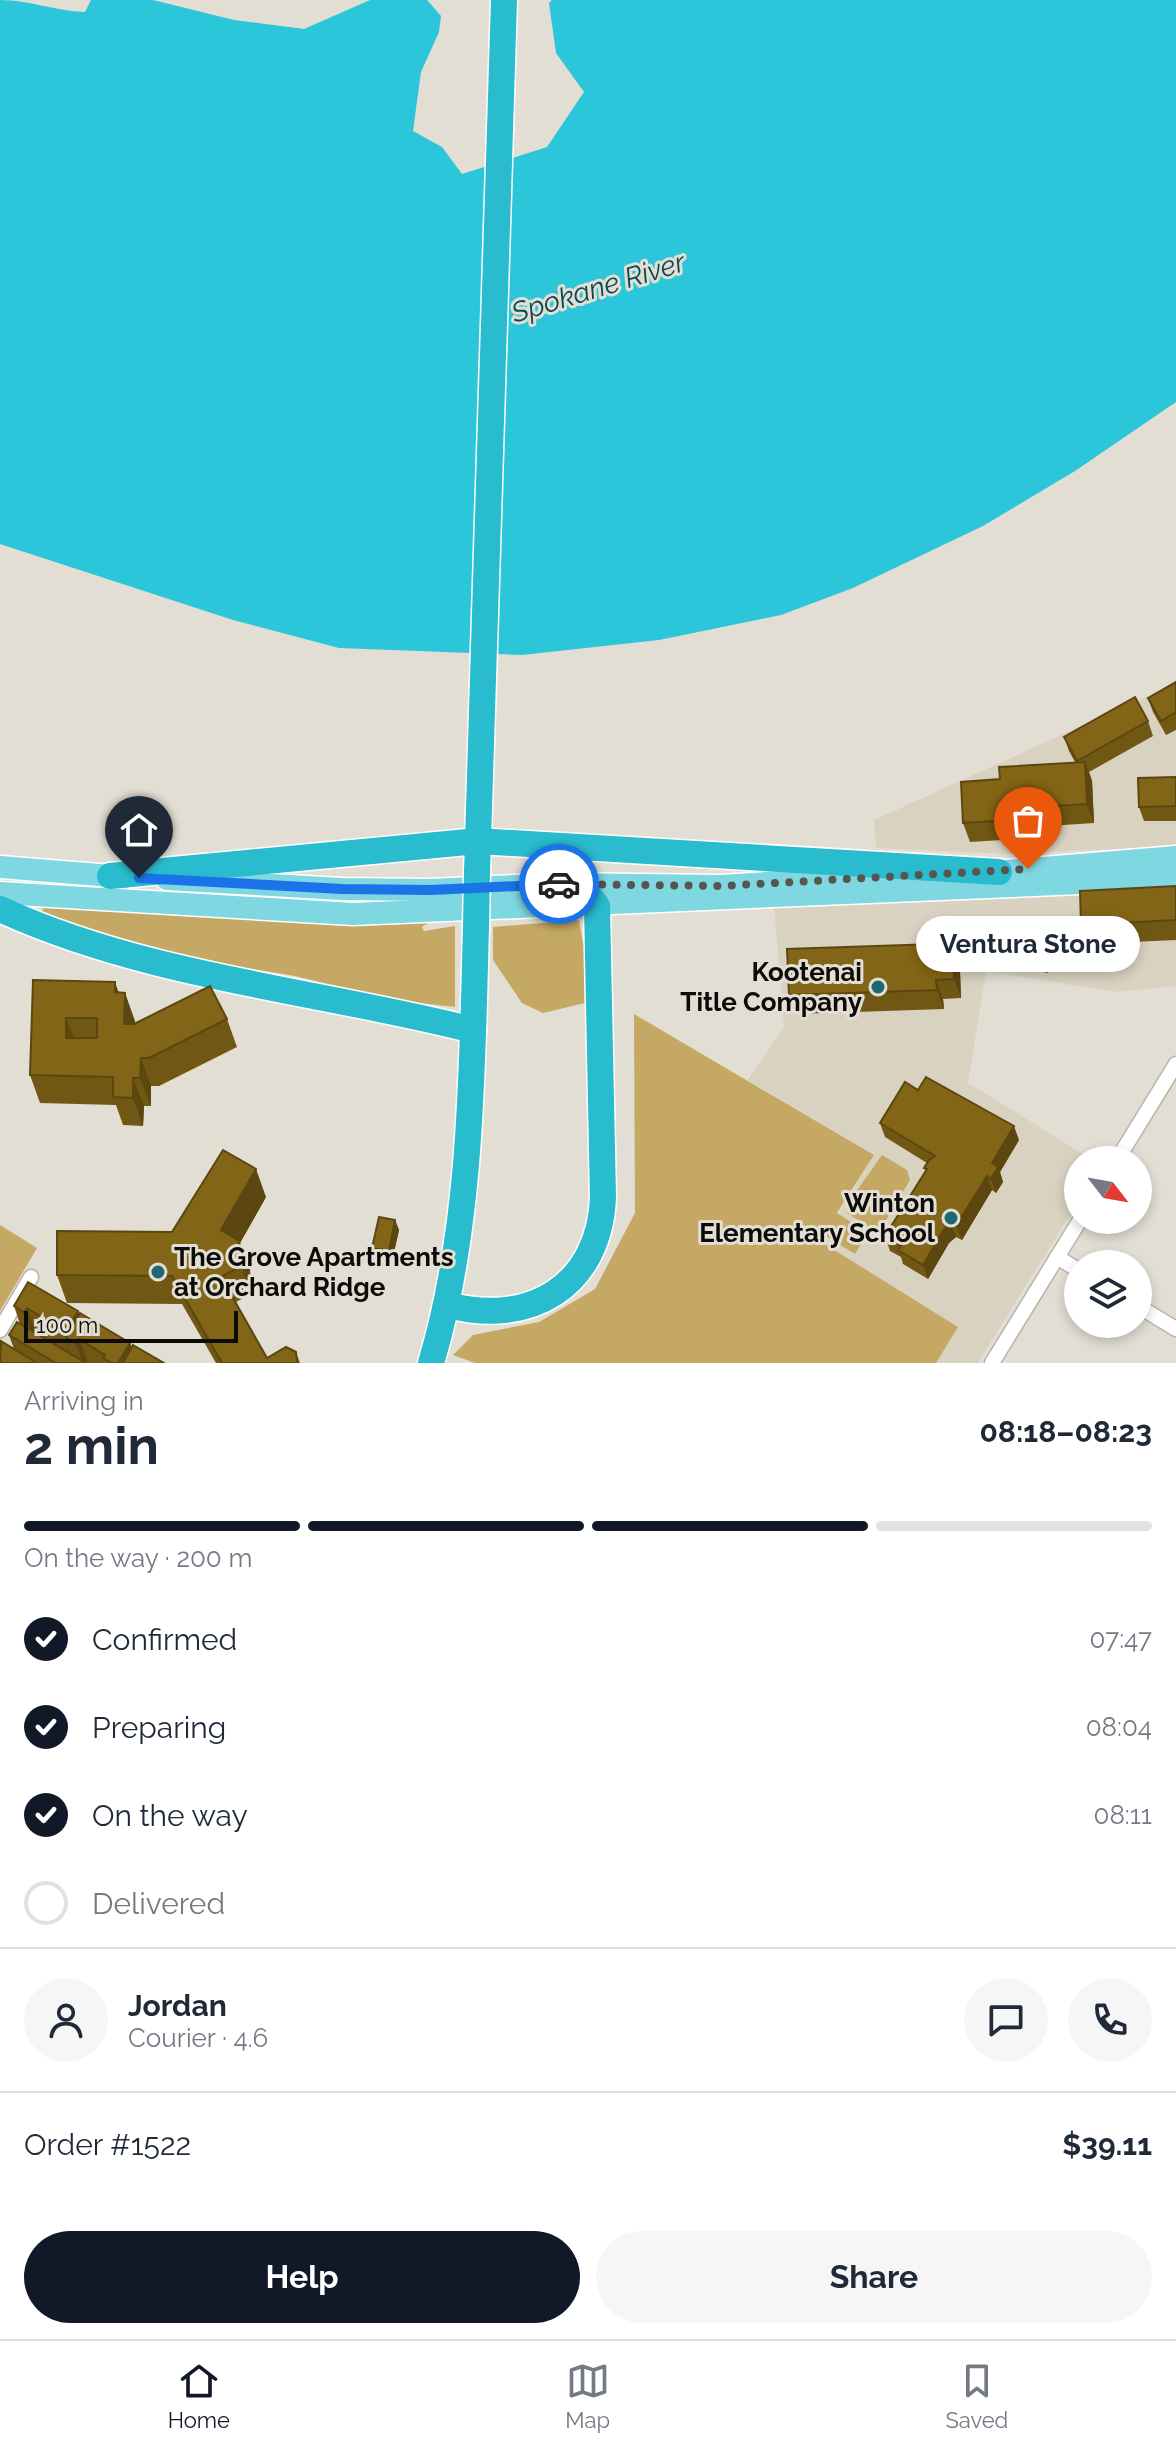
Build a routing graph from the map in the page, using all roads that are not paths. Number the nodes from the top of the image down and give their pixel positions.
1 (504, 0) edge
2 (478, 841) junction
3 (1176, 857) edge
4 (0, 867) edge
5 (999, 872) junction
6 (110, 876) junction
7 (1176, 879) edge
8 (558, 884) junction
9 (0, 893) edge
10 (597, 906) junction
11 (0, 909) edge
12 (473, 1030) junction
13 (1176, 1064) edge
14 (1126, 1146) edge
15 (1071, 1234) edge
16 (1057, 1257) junction
17 (1064, 1261) edge
18 (31, 1277) dead end
19 (448, 1305) junction
20 (1152, 1314) edge
21 (1176, 1329) edge
22 (0, 1330) edge
23 (431, 1363) edge
24 (992, 1363) edge

1 - 2 highway
2 - 5 highway
2 - 6 highway
2 - 12 highway, bridge
3 - 5 main road
4 - 6 main road
5 - 8 main road
6 - 8 main road
7 - 10 main road
8 - 10 highway
9 - 10 main road
10 - 19 highway
11 - 12 highway
12 - 19 highway
13 - 14 street
15 - 16 street
16 - 17 street
16 - 24 street
18 - 22 street
19 - 23 highway
20 - 21 street

